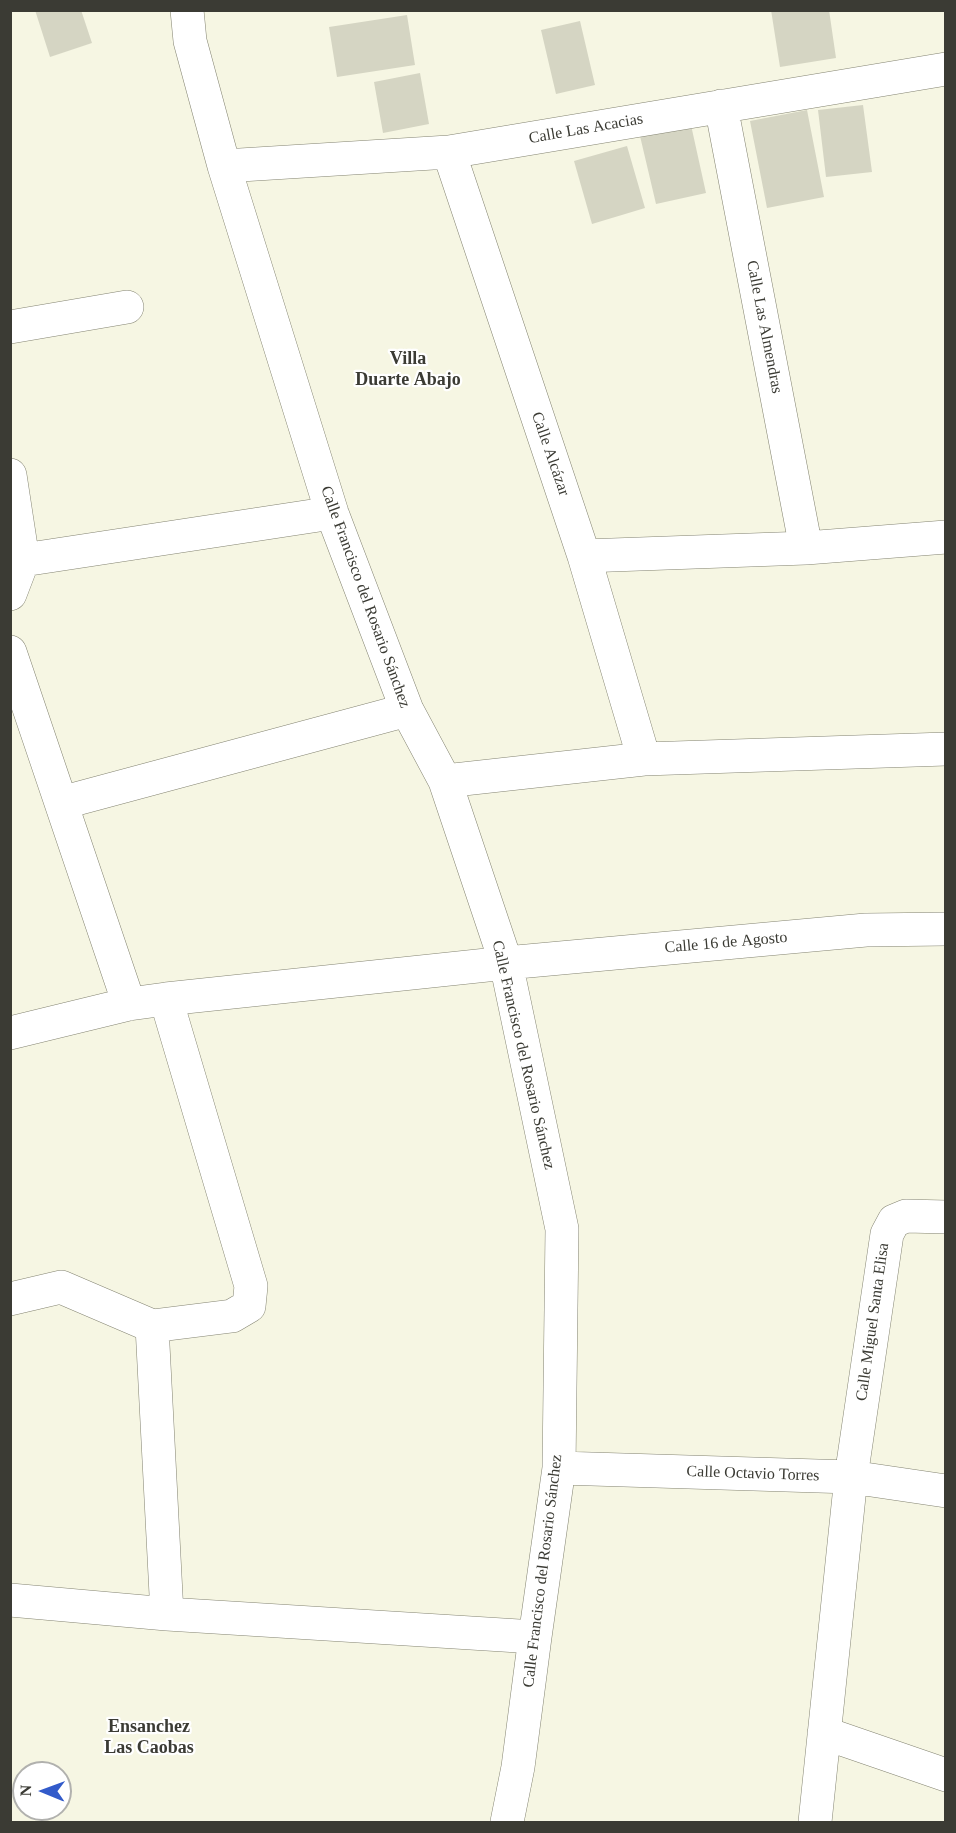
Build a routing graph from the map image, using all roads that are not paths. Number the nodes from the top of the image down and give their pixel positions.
1 (187, 10) edge
2 (945, 69) edge
3 (721, 106) junction
4 (449, 152) junction
5 (224, 166) junction
6 (127, 307) dead end
7 (10, 327) edge
8 (10, 475) edge
9 (332, 513) junction
10 (945, 537) edge
11 (806, 548) junction
12 (945, 550) edge
13 (584, 556) junction
14 (17, 561) edge
15 (10, 594) edge
16 (10, 652) edge
17 (407, 710) junction
18 (945, 749) edge
19 (644, 759) junction
20 (445, 781) junction
21 (61, 803) junction
22 (945, 929) edge
23 (506, 963) junction
24 (166, 999) junction
25 (129, 1004) junction
26 (10, 1033) edge
27 (945, 1216) edge
28 (10, 1299) edge
29 (152, 1326) junction
30 (559, 1468) junction
31 (850, 1477) junction
32 (945, 1491) edge
33 (10, 1600) edge
34 (167, 1614) junction
35 (535, 1637) junction
36 (824, 1733) junction
37 (945, 1775) edge
38 (507, 1822) edge
39 (815, 1822) edge

1 - 5 street, Calle Francisco del Rosario Sánchez
2 - 3 street, Calle Las Acacias
3 - 4 street, Calle Las Acacias
3 - 11 street, Calle Las Almendras
4 - 5 street, Calle Las Acacias
4 - 13 street, Calle Alcázar
5 - 9 street, Calle Francisco del Rosario Sánchez
6 - 7 street
8 - 14 street
9 - 14 street
9 - 17 street, Calle Francisco del Rosario Sánchez
10 - 11 street
10 - 12 street
11 - 13 street
13 - 19 street, Calle Alcázar
14 - 15 street
16 - 21 street
17 - 20 street, Calle Francisco del Rosario Sánchez
17 - 21 street
18 - 19 street
19 - 20 street
20 - 23 street, Calle Francisco del Rosario Sánchez
21 - 25 street
22 - 23 street, Calle 16 de Agosto
23 - 24 street, Calle 16 de Agosto
23 - 30 street, Calle Francisco del Rosario Sánchez
24 - 25 street, Calle 16 de Agosto
24 - 29 street
25 - 26 street, Calle 16 de Agosto
27 - 31 street, Calle Miguel Santa Elisa
28 - 29 street
29 - 34 street
30 - 31 street, Calle Octavio Torres
30 - 35 street, Calle Francisco del Rosario Sánchez
31 - 32 street, Calle Octavio Torres
31 - 36 street, Calle Miguel Santa Elisa
33 - 34 street
34 - 35 street
35 - 38 street, Calle Francisco del Rosario Sánchez
36 - 37 street
36 - 39 street, Calle Miguel Santa Elisa

